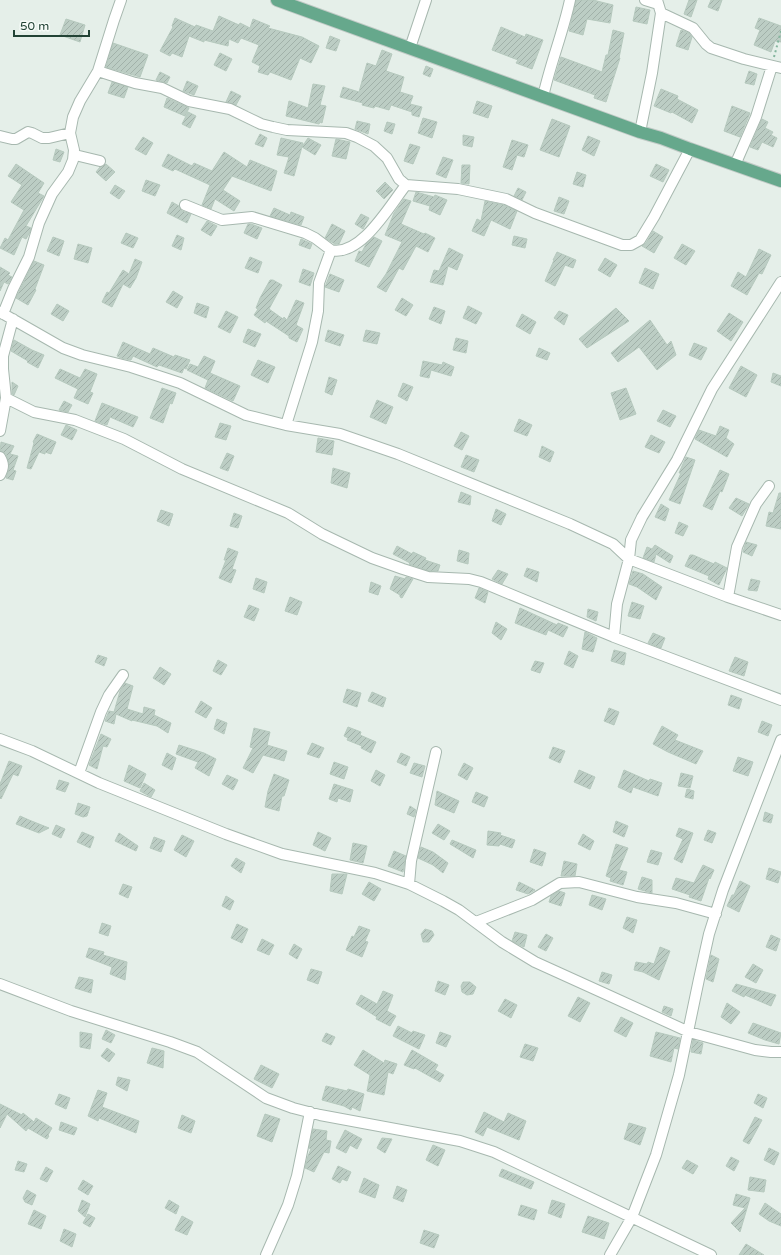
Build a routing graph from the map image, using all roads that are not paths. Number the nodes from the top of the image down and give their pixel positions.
1 (121, 0) edge
2 (277, 0) edge
3 (426, 0) edge
4 (570, 0) edge
5 (645, 0) edge
6 (301, 4) edge
7 (659, 6) edge
8 (410, 48) junction
9 (777, 67) edge
10 (98, 71) junction
11 (543, 97) junction
12 (640, 132) junction
13 (70, 133) junction
14 (0, 136) edge
15 (690, 149) junction
16 (75, 155) junction
17 (100, 161) dead end
18 (735, 165) junction
19 (781, 181) edge
20 (406, 186) junction
21 (185, 205) dead end
22 (331, 250) junction
23 (781, 282) edge
24 (2, 313) edge
25 (13, 319) junction
26 (2, 383) edge
27 (6, 398) junction
28 (286, 425) junction
29 (0, 431) edge
30 (0, 457) edge
31 (0, 475) edge
32 (769, 486) dead end
33 (629, 559) junction
34 (728, 597) junction
35 (781, 615) edge
36 (614, 637) junction
37 (123, 675) dead end
38 (781, 700) edge
39 (0, 739) edge
40 (781, 740) edge
41 (436, 752) dead end
42 (79, 773) junction
43 (409, 884) junction
44 (716, 914) junction
45 (476, 922) junction
46 (0, 984) edge
47 (689, 1032) junction
48 (781, 1052) edge
49 (310, 1112) junction
50 (632, 1217) junction
51 (266, 1255) edge
52 (610, 1255) edge
53 (711, 1255) edge

1 - 10 street
2 - 6 main road
3 - 8 street
4 - 11 street
5 - 7 street
6 - 8 main road
7 - 9 street
7 - 12 street
8 - 11 main road
9 - 18 street
10 - 13 street
10 - 20 street
11 - 12 main road
12 - 15 main road
13 - 14 street
13 - 16 street
15 - 18 main road
15 - 20 street
16 - 17 street
16 - 24 street
18 - 19 main road
20 - 22 street
21 - 22 street
22 - 28 street
23 - 33 street
24 - 25 street
25 - 26 street
25 - 28 street
26 - 27 street
27 - 29 street
27 - 36 street
28 - 33 street
30 - 31 street
32 - 34 street
33 - 34 street
33 - 36 street
34 - 35 street
36 - 38 street
37 - 42 street
39 - 42 street
40 - 44 street
41 - 43 street
42 - 43 street
43 - 45 street
44 - 45 street
44 - 47 street
45 - 47 street
46 - 49 street
47 - 48 street
47 - 50 street
49 - 50 street
49 - 51 street
50 - 52 street
50 - 53 street

